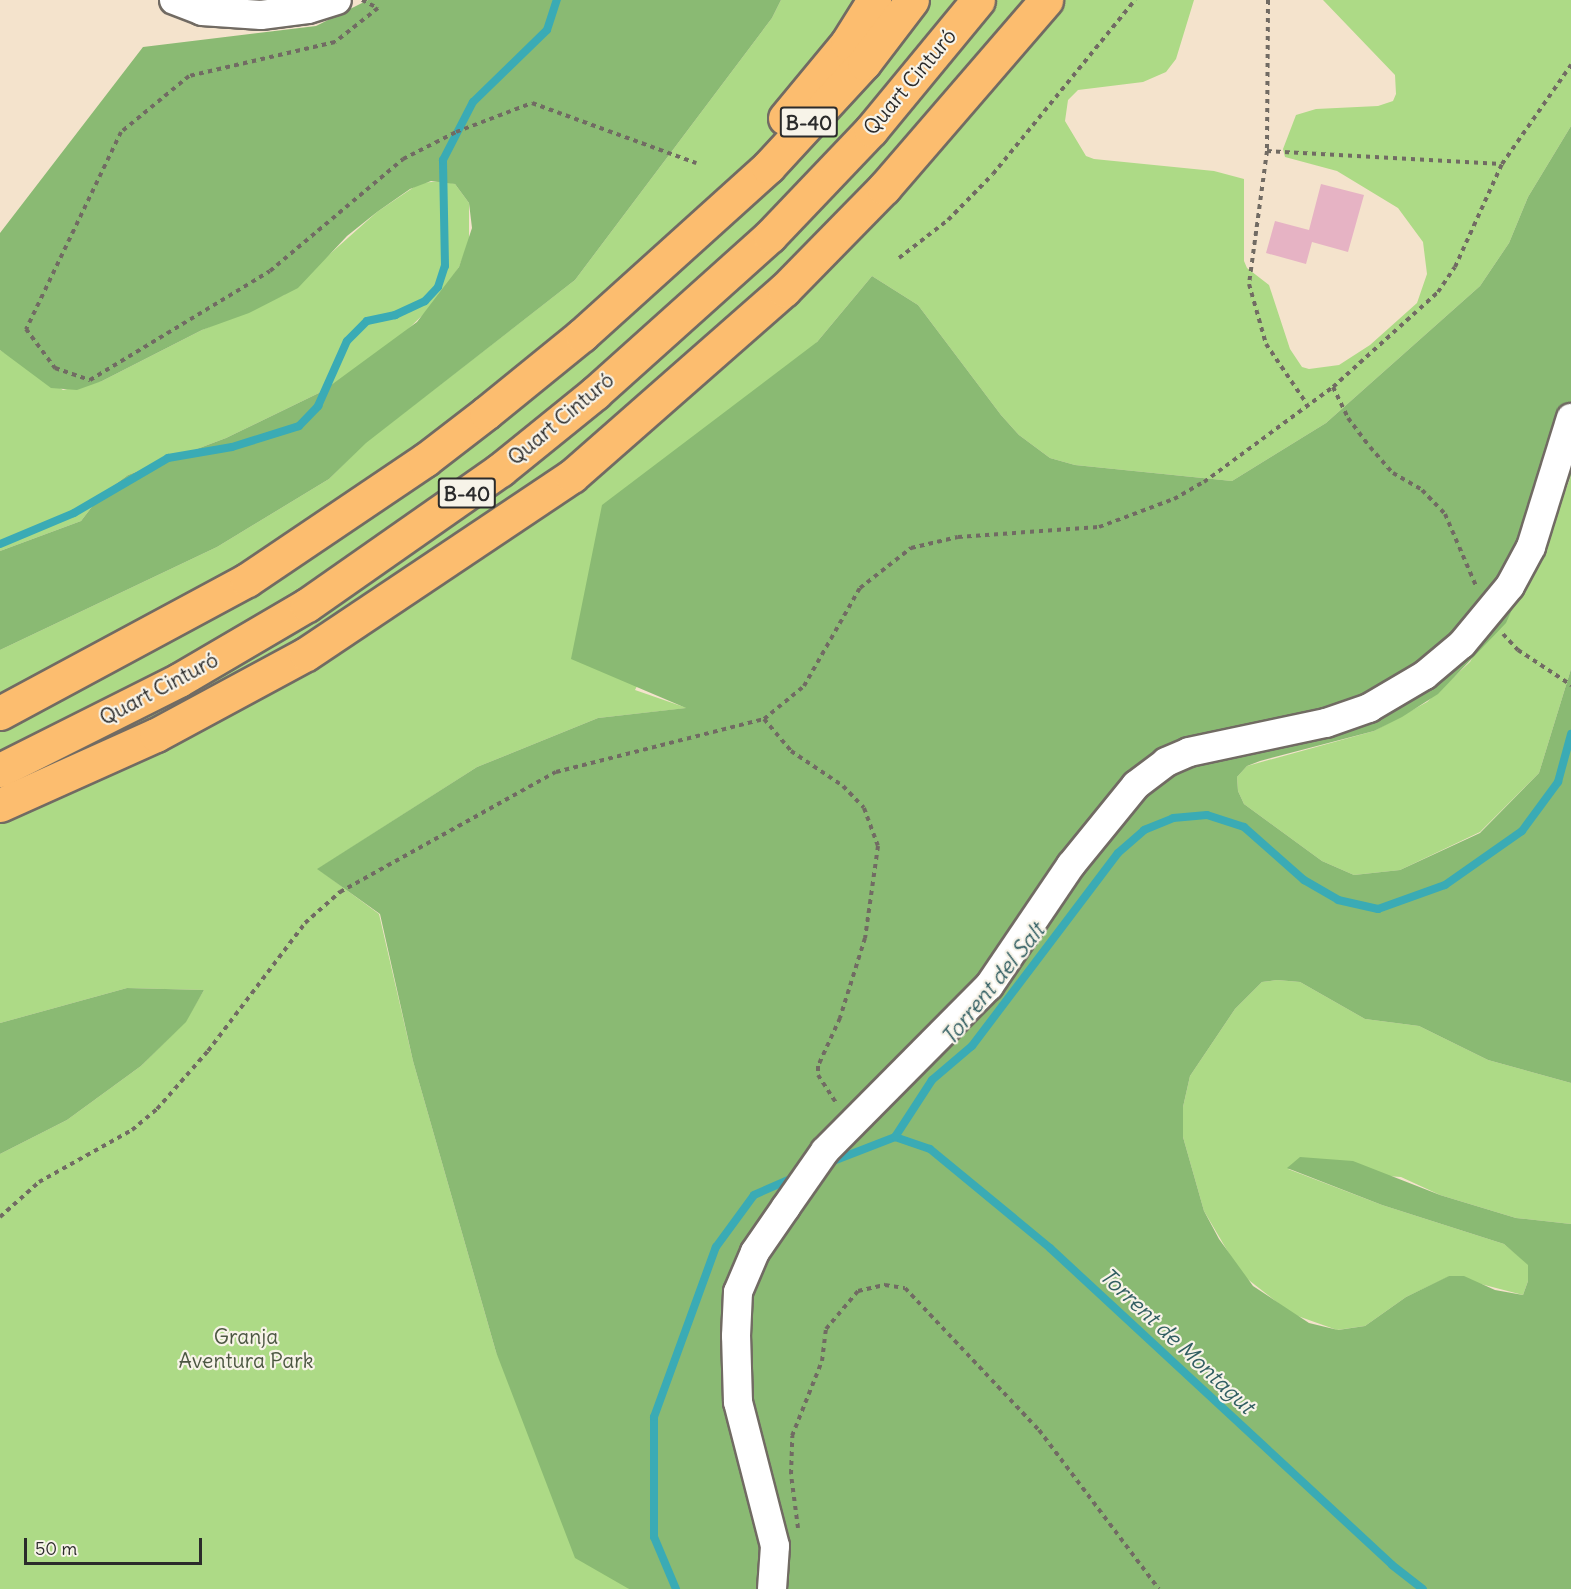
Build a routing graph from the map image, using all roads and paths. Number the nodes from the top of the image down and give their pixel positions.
1 (174, 0) edge
2 (337, 0) edge
3 (361, 0) edge
4 (874, 0) edge
5 (912, 0) edge
6 (978, 0) edge
7 (1046, 0) edge
8 (1135, 0) edge
9 (1268, 0) edge
10 (1571, 65) edge
11 (1267, 151) junction
12 (696, 163) dead end
13 (1502, 164) junction
14 (694, 232) junction
15 (898, 258) dead end
16 (1333, 387) junction
17 (1307, 404) junction
18 (1571, 418) edge
19 (1487, 614) junction
20 (1571, 685) edge
21 (0, 713) edge
22 (764, 719) junction
23 (0, 770) edge
24 (0, 805) edge
25 (851, 1124) junction
26 (0, 1217) edge
27 (797, 1536) dead end
28 (772, 1589) edge
29 (1159, 1589) edge

1 - 2 street
3 - 12 path
4 - 14 highway
5 - 14 highway, B-40
6 - 23 highway, Quart Cinturó / B-40
7 - 24 highway
8 - 15 path
9 - 11 path
10 - 13 path
11 - 13 path
11 - 17 path
13 - 16 path
14 - 21 highway, B-40
16 - 17 path
16 - 19 path
17 - 22 path
18 - 19 street
19 - 20 path
19 - 25 street
22 - 25 path
22 - 26 path
25 - 28 street
27 - 29 path

